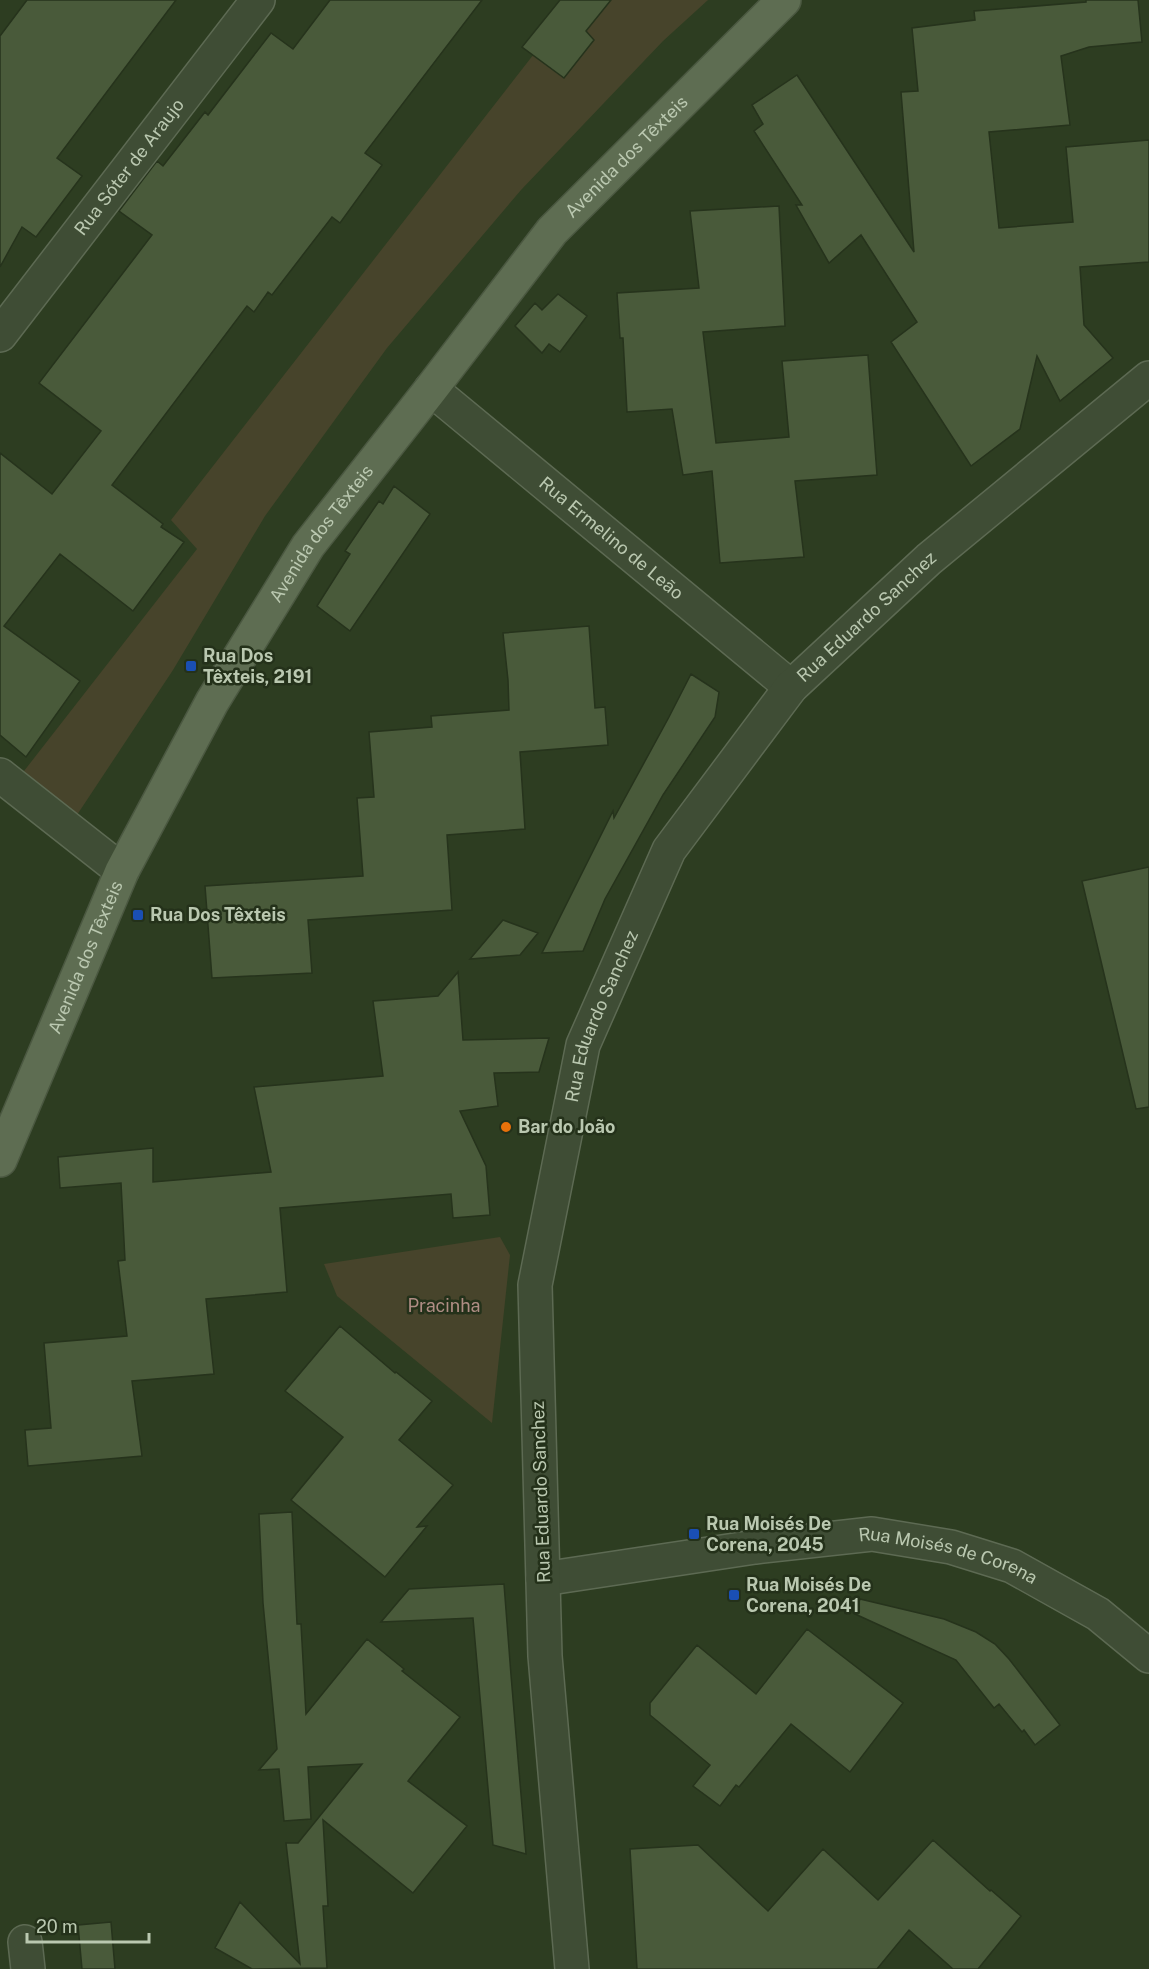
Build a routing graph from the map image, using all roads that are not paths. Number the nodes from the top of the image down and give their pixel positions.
1 (258, 0) edge
2 (784, 0) edge
3 (0, 335) edge
4 (1149, 378) edge
5 (431, 389) junction
6 (791, 687) junction
7 (0, 775) edge
8 (122, 871) junction
9 (0, 1160) edge
10 (543, 1579) junction
11 (1149, 1656) edge
12 (572, 1969) edge

1 - 3 street, Rua Sóter de Araujo
2 - 5 main road, Avenida dos Têxteis
4 - 6 street, Rua Eduardo Sanchez
5 - 6 street, Rua Ermelino de Leão
5 - 8 main road, Avenida dos Têxteis
6 - 10 street, Rua Eduardo Sanchez
7 - 8 street
8 - 9 main road, Avenida dos Têxteis
10 - 11 street, Rua Moisés de Corena
10 - 12 street, Rua Eduardo Sanchez

